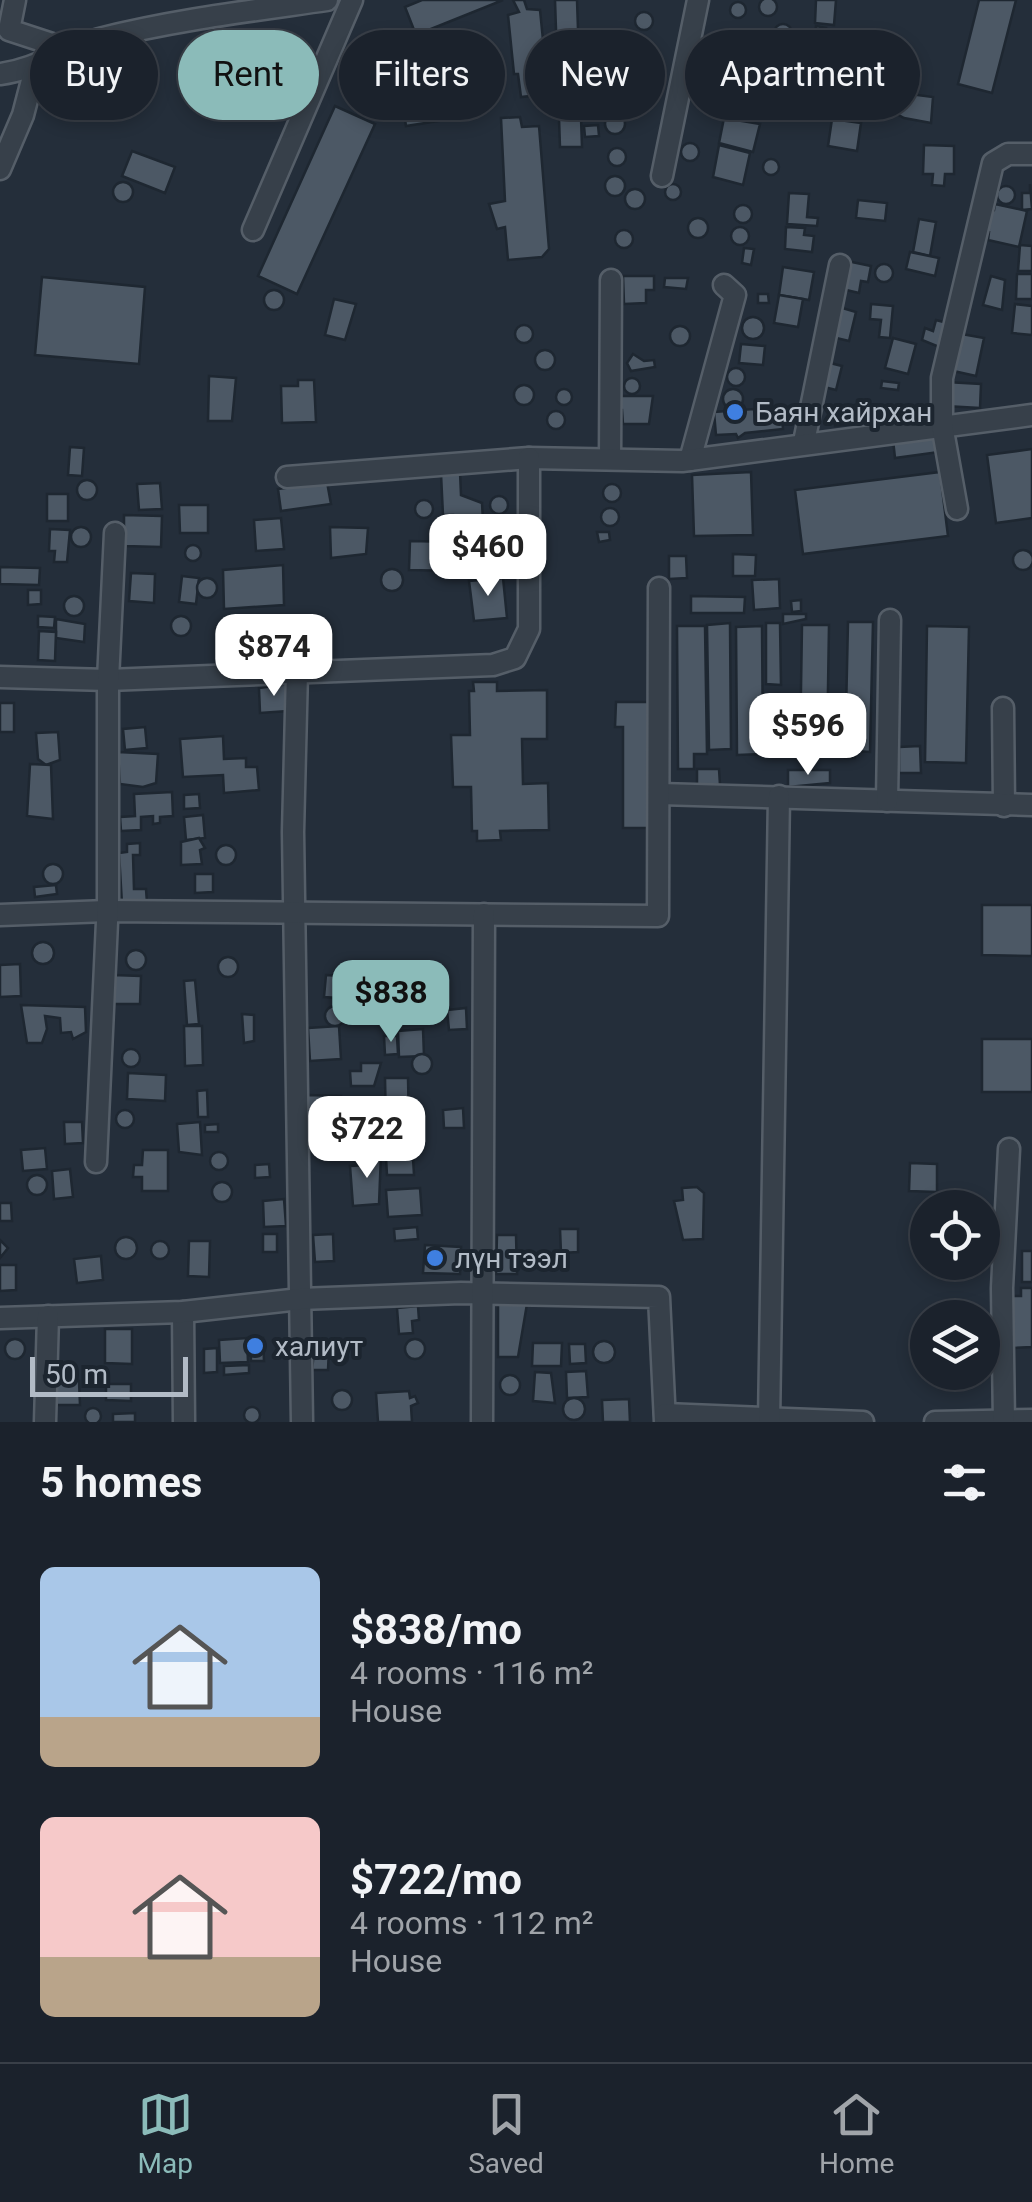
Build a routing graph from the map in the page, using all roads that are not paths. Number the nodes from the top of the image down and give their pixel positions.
1 (15, 0) edge
2 (168, 0) edge
3 (327, 0) edge
4 (352, 0) edge
5 (698, 0) edge
6 (162, 23) junction
7 (135, 30) edge
8 (30, 37) edge
9 (30, 71) edge
10 (0, 74) edge
11 (30, 89) edge
12 (1032, 154) edge
13 (0, 169) edge
14 (662, 176) dead end
15 (253, 230) dead end
16 (840, 265) dead end
17 (610, 280) dead end
18 (724, 285) dead end
19 (1032, 415) edge
20 (942, 425) junction
21 (804, 442) junction
22 (528, 458) junction
23 (610, 459) junction
24 (690, 460) junction
25 (287, 477) dead end
26 (957, 509) dead end
27 (115, 533) dead end
28 (659, 588) dead end
29 (890, 620) dead end
30 (297, 671) junction
31 (0, 678) edge
32 (108, 680) junction
33 (1002, 708) dead end
34 (660, 794) junction
35 (780, 796) junction
36 (887, 801) junction
37 (1004, 806) junction
38 (1032, 806) edge
39 (106, 911) junction
40 (0, 914) edge
41 (294, 914) junction
42 (484, 914) junction
43 (1010, 1149) dead end
44 (96, 1162) dead end
45 (483, 1292) junction
46 (300, 1299) junction
47 (183, 1312) junction
48 (48, 1316) junction
49 (0, 1318) edge
50 (665, 1418) edge
51 (770, 1419) edge
52 (1032, 1420) edge
53 (1004, 1421) edge
54 (45, 1422) edge
55 (184, 1422) edge
56 (302, 1422) edge
57 (482, 1422) edge
58 (863, 1422) edge
59 (934, 1422) edge

1 - 8 street
2 - 6 street
3 - 6 street
4 - 15 street
5 - 14 street
6 - 7 street
9 - 10 street
11 - 13 street
12 - 20 street
16 - 21 street
17 - 23 street
18 - 24 street
19 - 20 street
20 - 21 street
20 - 26 street
21 - 24 street
22 - 23 street
22 - 25 street
22 - 30 street
23 - 24 street
27 - 32 street
28 - 34 street
29 - 36 street
30 - 32 street
30 - 41 street
31 - 32 street
32 - 39 street
33 - 37 street
34 - 35 street
34 - 42 street
35 - 36 street
35 - 51 street
36 - 37 street
37 - 38 street
39 - 40 street
39 - 41 street
39 - 44 street
41 - 42 street
41 - 46 street
42 - 45 street
43 - 53 street
45 - 46 street
45 - 50 street
45 - 57 street
46 - 47 street
46 - 56 street
47 - 48 street
47 - 55 street
48 - 49 street
48 - 54 street
50 - 51 street
51 - 58 street
52 - 53 street
53 - 59 street

